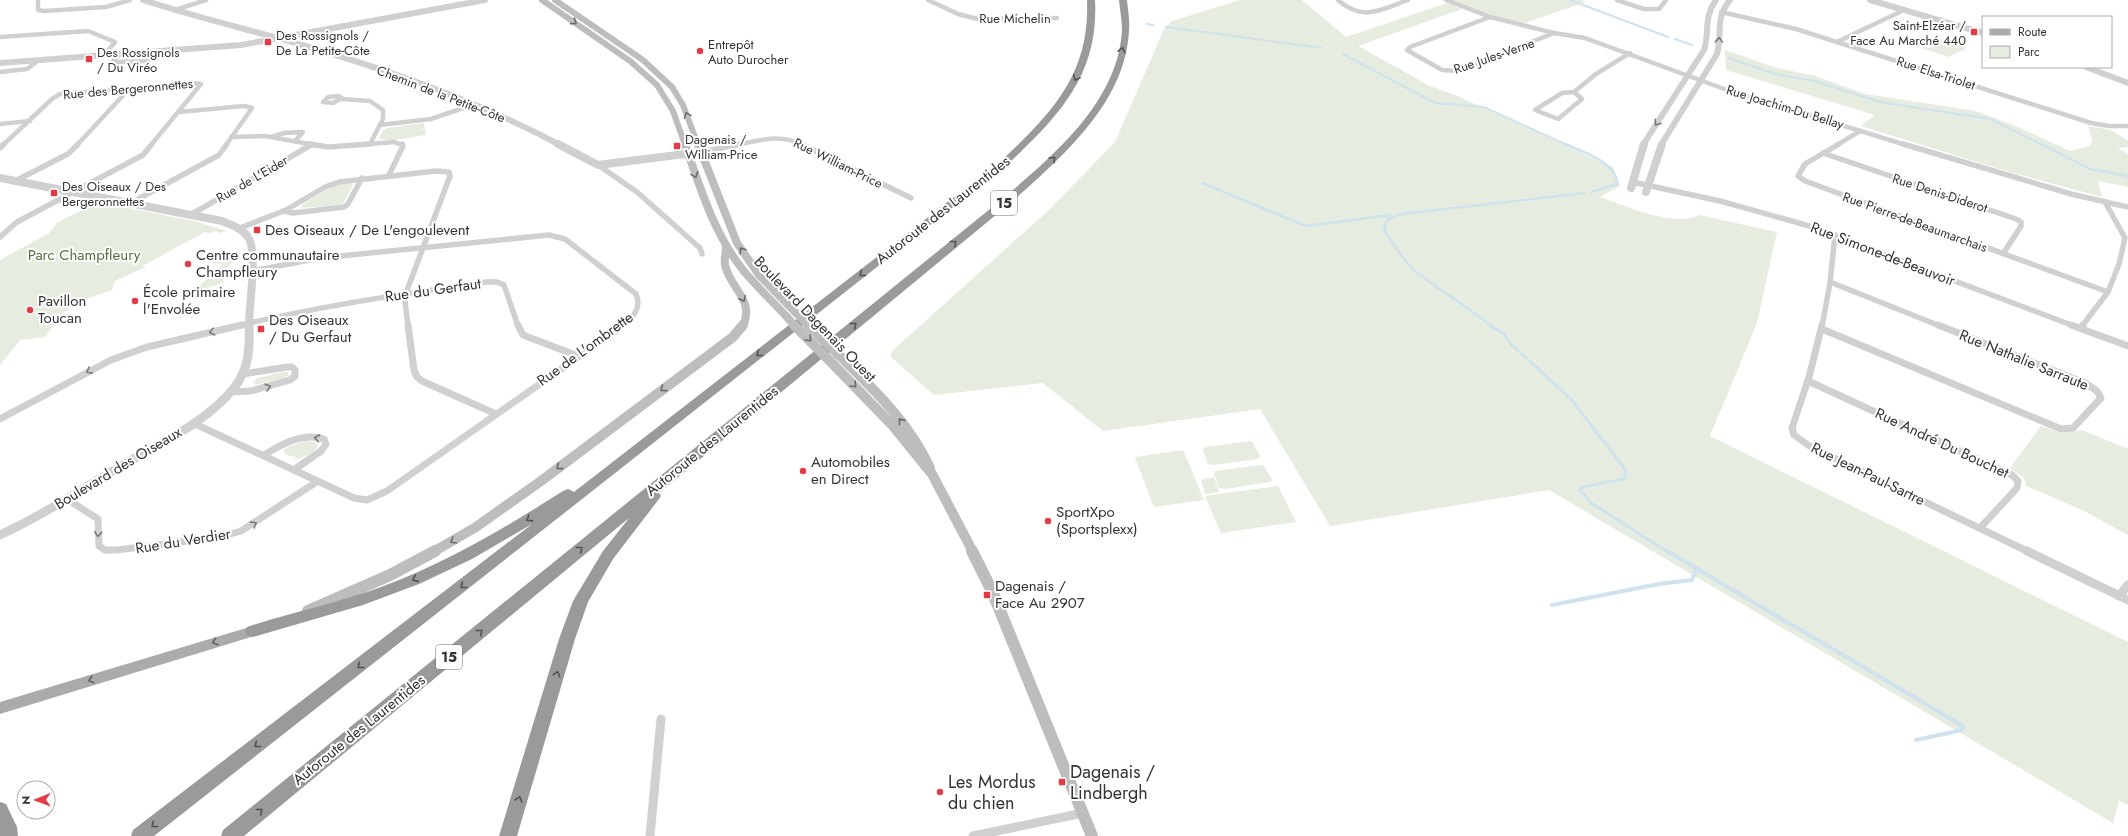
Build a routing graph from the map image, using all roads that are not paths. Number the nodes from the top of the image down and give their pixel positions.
1 (38, 0) edge
2 (130, 0) edge
3 (143, 0) edge
4 (206, 0) edge
5 (485, 0) edge
6 (542, 0) edge
7 (928, 0) edge
8 (1091, 0) edge
9 (1123, 0) edge
10 (1338, 0) edge
11 (1408, 0) edge
12 (1446, 0) edge
13 (1616, 0) edge
14 (1666, 0) edge
15 (1716, 0) edge
16 (1730, 0) edge
17 (1870, 0) edge
18 (1882, 0) edge
19 (558, 1) edge
20 (175, 10) junction
21 (1904, 10) junction
22 (1721, 12) junction
23 (1490, 17) junction
24 (1057, 18) dead end
25 (1982, 30) edge
26 (1554, 33) junction
27 (1982, 33) edge
28 (0, 37) edge
29 (279, 38) junction
30 (1837, 42) junction
31 (168, 50) junction
32 (1630, 53) junction
33 (120, 54) junction
34 (104, 55) junction
35 (39, 60) junction
36 (0, 63) edge
37 (2089, 68) edge
38 (2100, 68) edge
39 (0, 72) edge
40 (1689, 75) junction
41 (2128, 79) edge
42 (1701, 80) junction
43 (2128, 83) edge
44 (130, 88) junction
45 (1574, 92) junction
46 (342, 99) dead end
47 (472, 105) junction
48 (179, 112) junction
49 (30, 121) junction
50 (0, 124) edge
51 (380, 125) junction
52 (2128, 126) edge
53 (1860, 131) junction
54 (231, 137) junction
55 (272, 137) junction
56 (295, 141) junction
57 (370, 144) junction
58 (311, 145) junction
59 (0, 148) edge
60 (701, 152) junction
61 (1823, 153) junction
62 (688, 154) junction
63 (598, 164) junction
64 (390, 175) junction
65 (0, 178) edge
66 (362, 178) junction
67 (15, 181) junction
68 (1632, 185) joint
69 (1647, 189) junction
70 (74, 192) junction
71 (911, 198) dead end
72 (2105, 202) junction
73 (131, 203) junction
74 (2128, 206) edge
75 (282, 211) junction
76 (192, 214) junction
77 (240, 228) junction
78 (1835, 235) junction
79 (0, 237) edge
80 (726, 246) junction
81 (423, 247) junction
82 (702, 254) dead end
83 (2003, 254) junction
84 (252, 271) junction
85 (1830, 282) junction
86 (2108, 292) junction
87 (406, 293) junction
88 (781, 305) junction
89 (250, 323) junction
90 (2080, 328) junction
91 (1822, 329) junction
92 (2128, 346) edge
93 (578, 356) junction
94 (243, 374) junction
95 (1808, 381) junction
96 (230, 392) junction
97 (496, 414) junction
98 (0, 419) edge
99 (193, 423) junction
100 (654, 435) junction
101 (264, 455) junction
102 (295, 469) junction
103 (668, 478) junction
104 (318, 481) junction
105 (67, 499) junction
106 (1980, 528) junction
107 (0, 535) edge
108 (2128, 585) edge
109 (2119, 596) junction
110 (2128, 600) edge
111 (253, 631) junction
112 (0, 708) edge
113 (660, 719) dead end
114 (0, 810) edge
115 (1083, 813) junction
116 (9, 836) edge
117 (140, 836) edge
118 (230, 836) edge
119 (508, 836) edge
120 (650, 836) edge
121 (973, 836) edge
122 (1092, 836) edge

1 - 2 street
3 - 20 street, Chemin de la Petite-Côte
4 - 20 street
5 - 29 street
6 -> 62 main road, Boulevard Dagenais Ouest
7 - 24 street, Rue Michelin
8 -> 100 highway, Autoroute des Laurentides / 15
103 -> 9 highway, Autoroute des Laurentides / 15
10 - 11 street
12 - 23 street, Rue Joachim-Du Bellay
13 - 14 street
15 - 40 street
16 - 22 street
17 - 21 street
18 - 25 street
60 -> 19 main road, Boulevard Dagenais Ouest
20 - 29 street, Chemin de la Petite-Côte
21 - 27 street
21 - 30 street
22 - 30 street, Rue Elsa-Triolet
42 -> 22 street
23 - 26 street, Rue Joachim-Du Bellay
23 - 26 street, Rue Jules-Verne
26 - 32 street, Rue Joachim-Du Bellay
28 - 34 street
29 - 31 street
29 - 47 street, Chemin de la Petite-Côte
30 - 52 street, Rue Elsa-Triolet
31 - 33 street
31 - 33 street
32 - 40 street, Rue Joachim-Du Bellay
32 - 45 street
33 - 34 street
34 - 35 street
35 - 36 street
35 - 39 street
37 - 43 street
38 - 41 street
40 - 42 street, Rue Joachim-Du Bellay
40 -> 68 street
42 - 53 street, Rue Joachim-Du Bellay
42 - 69 street
44 - 48 street, Rue des Bergeronnettes
44 - 49 street, Rue des Bergeronnettes
44 - 67 street
45 - 45 street
46 - 51 street
47 - 51 street
47 - 63 street, Chemin de la Petite-Côte
48 - 54 street
48 - 70 street, Rue des Bergeronnettes
49 - 50 street
49 - 59 street, Rue des Bergeronnettes
51 - 57 street
53 - 61 street, Rue Pierre-de-Beaumarchais
53 - 72 street, Rue Joachim-Du Bellay
54 - 55 street
54 - 73 street
55 - 56 street
55 - 56 street
56 - 58 street
57 - 58 street
57 - 64 street
58 - 76 street, Rue de L'Eider
60 - 62 street, Rue William-Price
60 - 71 street, Rue William-Price
88 -> 60 main road, Boulevard Dagenais Ouest
61 - 83 street, Rue Denis-Diderot
61 - 83 street, Rue Pierre-de-Beaumarchais
62 - 63 street, Rue William-Price
62 -> 80 main road, Boulevard Dagenais Ouest
63 - 82 street, Chemin de la Petite-Côte
64 - 66 street
64 - 81 street
65 - 67 street, Boulevard des Oiseaux
66 - 75 street
66 - 75 street
67 - 70 street, Boulevard des Oiseaux
68 - 69 street, Rue Simone-de-Beauvoir
69 - 78 street, Rue Simone-de-Beauvoir
70 - 73 street, Boulevard des Oiseaux
70 - 79 street, Rue des Bergeronnettes
72 - 74 street, Rue Joachim-Du Bellay
72 - 86 street
73 - 76 street, Boulevard des Oiseaux
75 - 77 street
76 - 77 street, Boulevard des Oiseaux
77 - 84 street, Boulevard des Oiseaux
78 - 85 street, Rue Jean-Paul-Sartre
78 - 90 street, Rue Simone-de-Beauvoir
80 - 88 main road, Boulevard Dagenais Ouest
80 -> 111 main road
81 - 84 street, Rue de L'ombrette
81 - 87 street
81 - 93 street, Rue de L'ombrette
83 - 86 street, Rue Pierre-de-Beaumarchais
84 - 89 street, Boulevard des Oiseaux
85 - 91 street, Rue Jean-Paul-Sartre
85 - 91 street, Rue Nathalie Sarraute
86 - 90 street
87 - 89 street, Rue du Gerfaut
87 - 93 street, Rue du Gerfaut
87 - 97 street
88 - 115 main road, Boulevard Dagenais Ouest, bridge
89 - 94 street, Boulevard des Oiseaux
89 -> 98 street, Rue du Gerfaut
90 - 92 street, Rue Simone-de-Beauvoir
91 - 95 street, Rue Jean-Paul-Sartre
93 - 97 street, Rue de L'ombrette
94 - 96 street, Boulevard des Oiseaux
96 -> 94 street
95 - 106 street, Rue Jean-Paul-Sartre
95 - 106 street, Rue André Du Bouchet
96 - 99 street, Boulevard des Oiseaux
97 - 104 street, Rue de L'ombrette
99 - 101 street, Rue de L'ombrette
99 - 105 street, Boulevard des Oiseaux
100 -> 111 highway
100 -> 117 highway, 15
101 - 102 street, Rue de L'ombrette
102 -> 101 street
102 - 104 street, Rue de L'ombrette
118 -> 103 highway, Autoroute des Laurentides / 15
119 -> 103 highway
105 -> 104 street, Rue du Verdier
105 - 107 street, Boulevard des Oiseaux
106 - 109 street, Rue Jean-Paul-Sartre
108 - 109 street
109 - 110 street, Rue Jean-Paul-Sartre
111 -> 112 main road
113 - 120 street
114 - 116 highway
115 - 121 street
115 - 122 main road, Boulevard Dagenais Ouest

